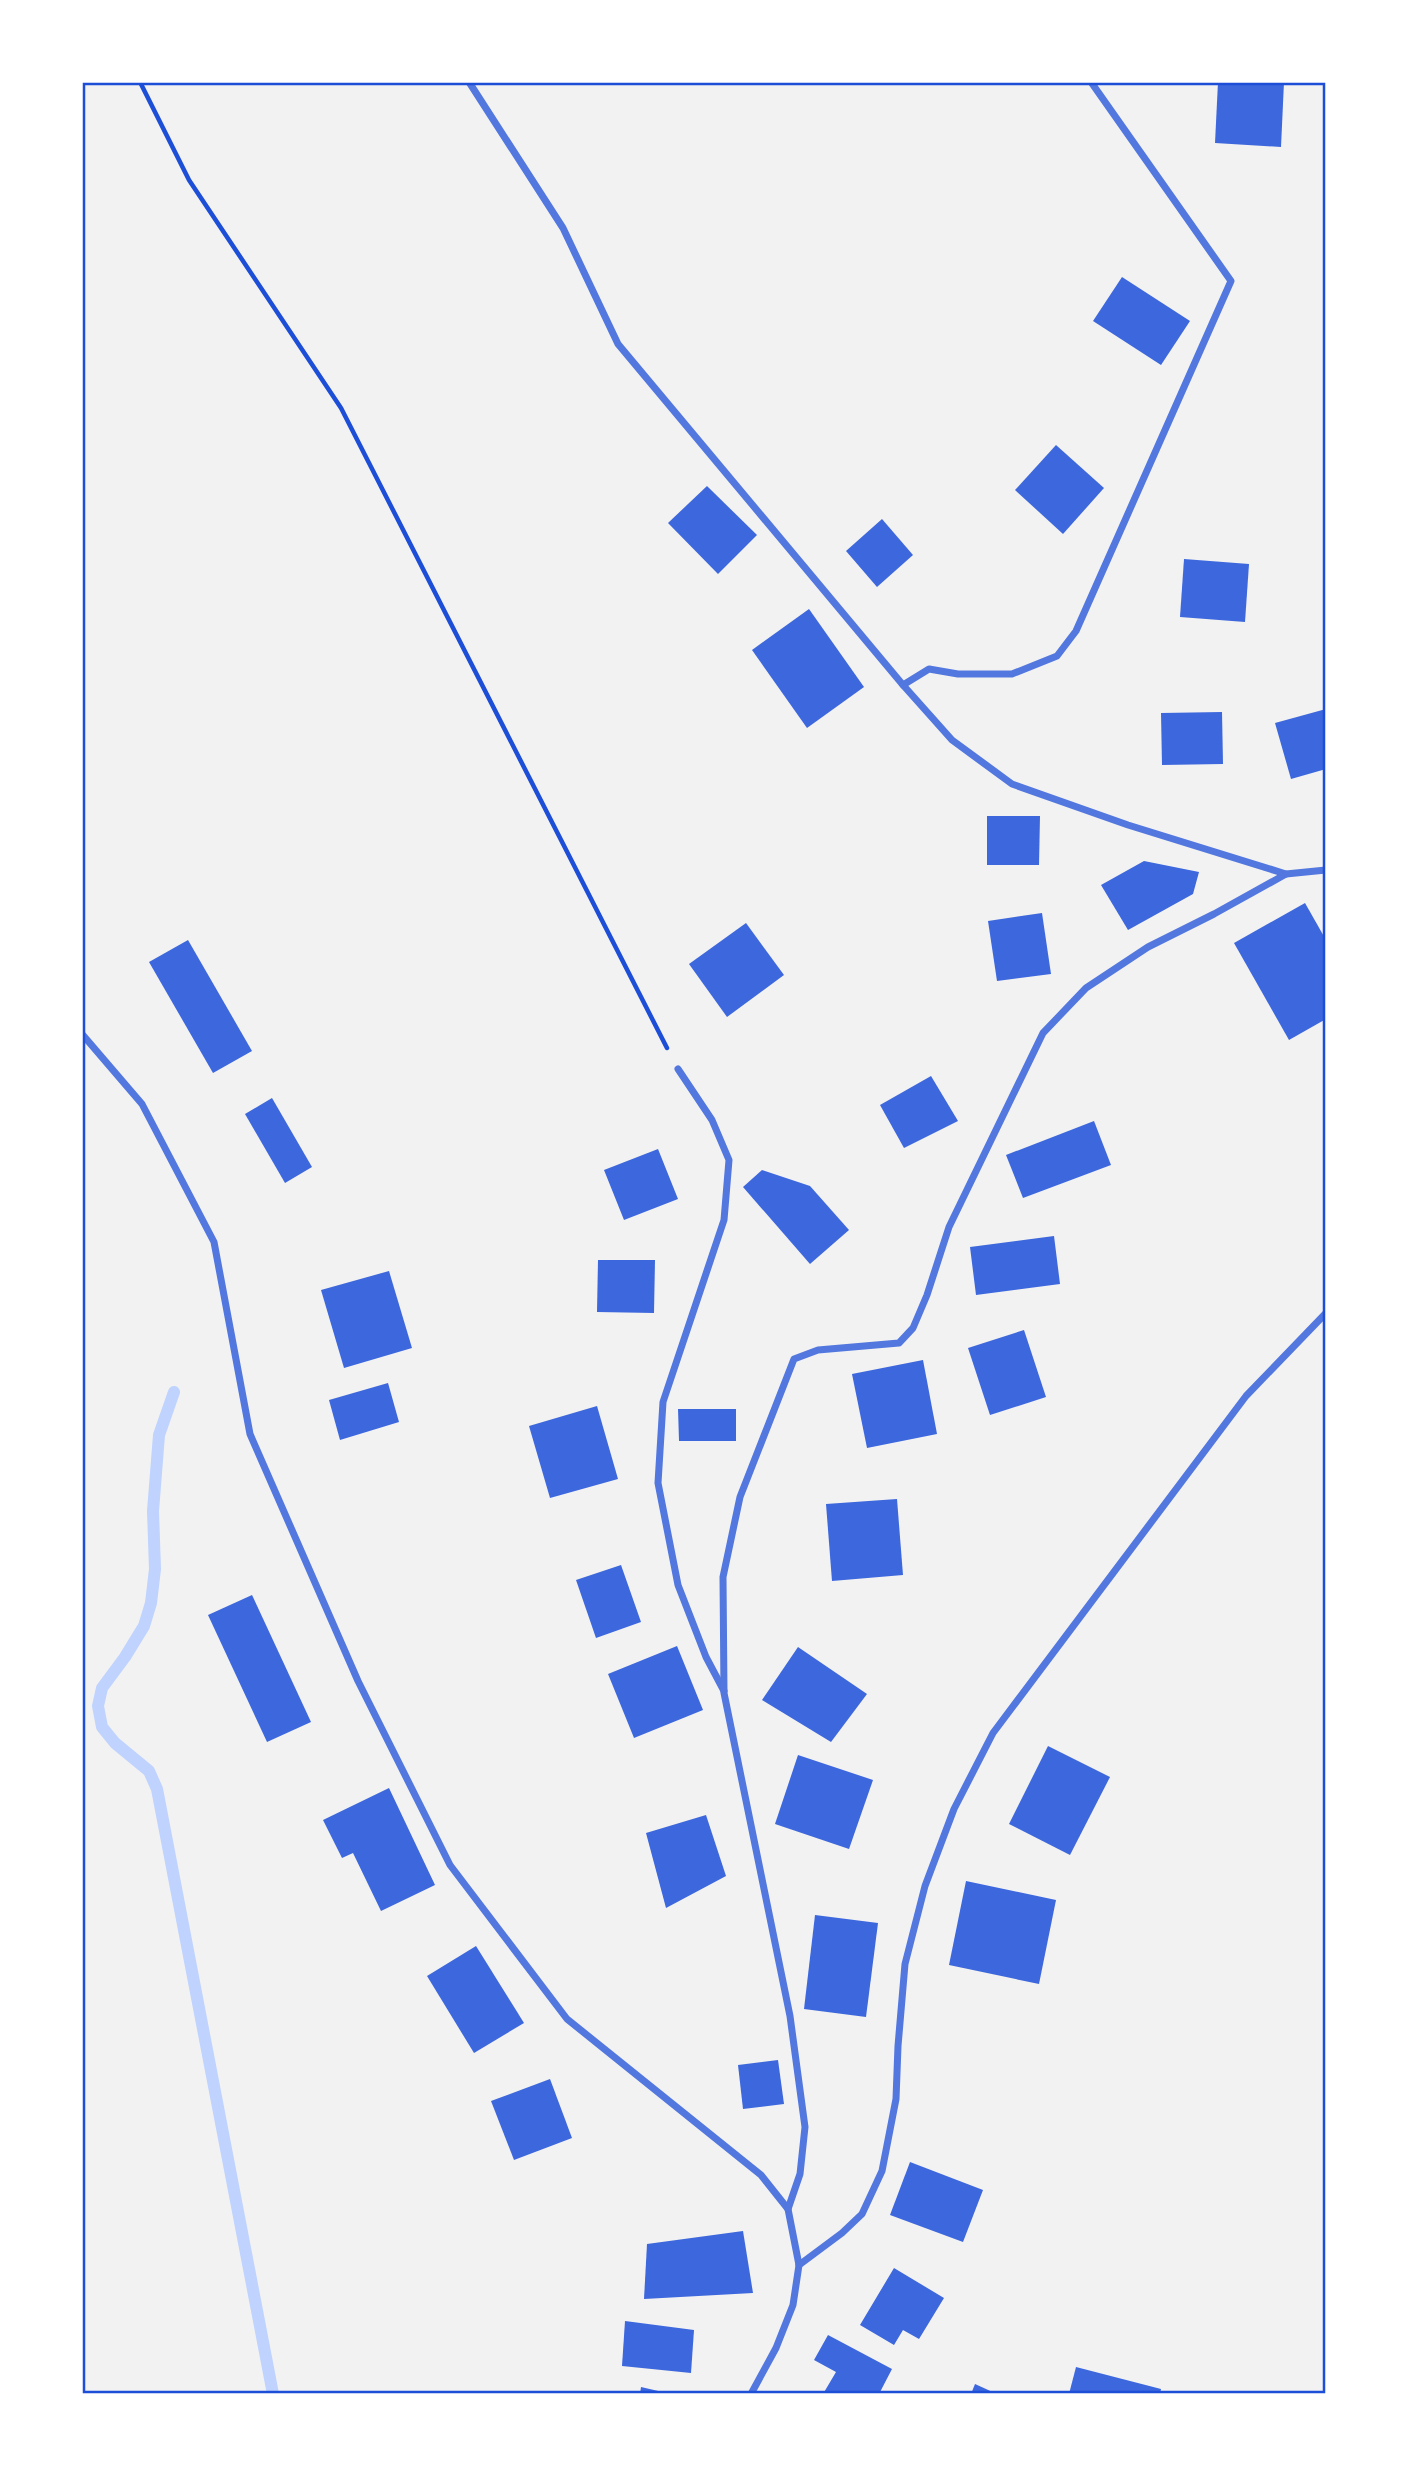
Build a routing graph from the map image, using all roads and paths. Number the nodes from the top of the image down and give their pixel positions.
1 (140, 82) edge
2 (470, 82) edge
3 (1091, 82) edge
4 (903, 685) junction
5 (1326, 870) edge
6 (1286, 874) junction
7 (82, 1034) edge
8 (678, 1069) joint
9 (1326, 1314) edge
10 (724, 1693) junction
11 (788, 2209) junction
12 (799, 2265) junction
13 (751, 2394) edge

1 - 8 path
2 - 4 street
3 - 4 street
4 - 6 street
5 - 6 street
6 - 10 street
7 - 11 street
8 - 10 street
9 - 12 street
10 - 11 street
11 - 12 street
12 - 13 street

